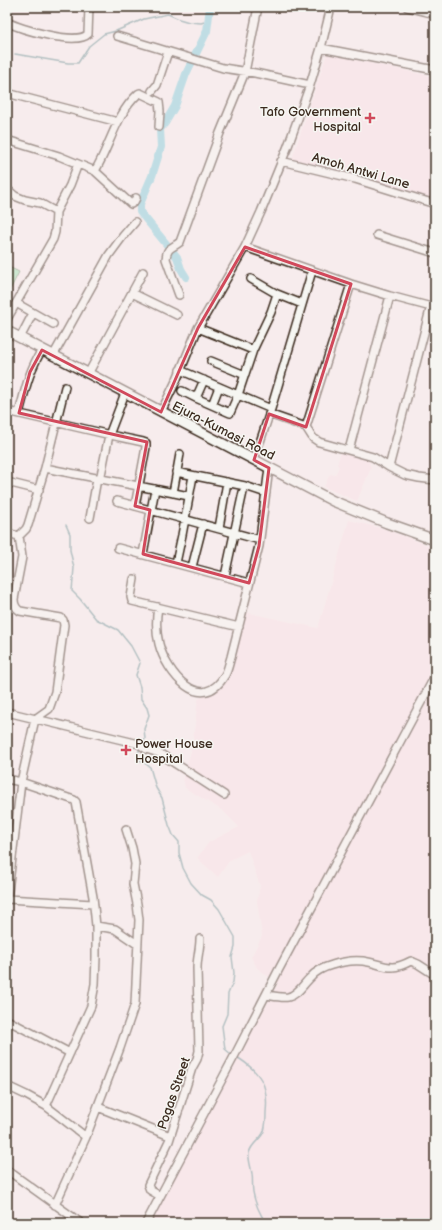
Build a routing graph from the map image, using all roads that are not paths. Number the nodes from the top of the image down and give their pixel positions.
1 (89, 7) edge
2 (258, 7) edge
3 (331, 7) edge
4 (407, 7) edge
5 (435, 14) edge
6 (7, 22) edge
7 (117, 36) dead end
8 (321, 48) junction
9 (168, 52) junction
10 (435, 70) edge
11 (245, 72) junction
12 (310, 85) junction
13 (152, 91) dead end
14 (7, 93) edge
15 (118, 122) junction
16 (159, 127) dead end
17 (7, 140) edge
18 (280, 161) junction
19 (78, 164) junction
20 (95, 171) junction
21 (7, 189) edge
22 (136, 198) dead end
23 (435, 204) edge
24 (56, 212) junction
25 (135, 222) dead end
26 (377, 235) dead end
27 (245, 247) junction
28 (435, 253) edge
29 (312, 271) junction
30 (143, 272) dead end
31 (251, 279) dead end
32 (351, 284) junction
33 (132, 293) junction
34 (277, 294) junction
35 (178, 295) dead end
36 (390, 296) junction
37 (16, 303) junction
38 (302, 304) junction
39 (433, 307) edge
40 (33, 313) junction
41 (176, 315) dead end
42 (7, 319) edge
43 (53, 324) dead end
44 (198, 328) junction
45 (7, 331) edge
46 (20, 338) junction
47 (42, 350) junction
48 (253, 350) junction
49 (53, 356) junction
50 (211, 361) dead end
51 (180, 370) junction
52 (88, 374) junction
53 (245, 375) junction
54 (204, 380) junction
55 (65, 387) dead end
56 (219, 387) junction
57 (182, 391) dead end
58 (125, 393) junction
59 (238, 395) junction
60 (196, 398) junction
61 (212, 405) junction
62 (7, 410) edge
63 (161, 412) junction
64 (270, 412) junction
65 (19, 413) junction
66 (56, 422) junction
67 (306, 427) junction
68 (109, 435) junction
69 (349, 450) junction
70 (180, 454) dead end
71 (254, 460) junction
72 (389, 467) junction
73 (45, 468) junction
74 (269, 468) junction
75 (176, 472) junction
76 (193, 476) junction
77 (99, 480) junction
78 (435, 480) edge
79 (7, 482) edge
80 (227, 482) junction
81 (139, 487) junction
82 (155, 489) junction
83 (39, 490) junction
84 (243, 492) dead end
85 (266, 492) junction
86 (173, 493) junction
87 (189, 496) junction
88 (117, 501) dead end
89 (135, 506) junction
90 (150, 510) junction
91 (90, 518) dead end
92 (184, 519) junction
93 (202, 524) junction
94 (219, 528) junction
95 (234, 532) junction
96 (7, 533) edge
97 (19, 536) junction
98 (260, 540) junction
99 (435, 540) edge
100 (118, 548) dead end
101 (143, 554) junction
102 (176, 563) junction
103 (192, 567) junction
104 (225, 576) junction
105 (134, 579) dead end
106 (249, 583) junction
107 (158, 607) junction
108 (239, 627) junction
109 (435, 676) edge
110 (7, 712) edge
111 (36, 719) junction
112 (7, 779) edge
113 (21, 782) junction
114 (224, 795) dead end
115 (126, 829) dead end
116 (11, 838) edge
117 (7, 900) edge
118 (93, 904) junction
119 (96, 926) junction
120 (200, 939) dead end
121 (137, 944) junction
122 (435, 975) edge
123 (266, 995) junction
124 (7, 1020) edge
125 (70, 1053) junction
126 (7, 1086) edge
127 (46, 1106) junction
128 (98, 1106) junction
129 (170, 1136) junction
130 (86, 1137) junction
131 (7, 1170) edge
132 (160, 1196) junction
133 (55, 1205) junction
134 (81, 1223) edge
135 (146, 1223) edge

1 - 6 street
2 - 11 street
3 - 8 street
4 - 5 street
7 - 9 street
8 - 10 street
8 - 12 street
9 - 11 street
9 - 13 street
11 - 12 street
11 - 35 street
12 - 18 street
14 - 15 street
15 - 16 street
15 - 20 street
17 - 19 street
18 - 23 street, Amoh Antwi Lane
18 - 27 street
19 - 20 street
19 - 24 street
20 - 22 street
21 - 24 street
24 - 37 street
25 - 49 street
26 - 28 street
27 - 29 street
27 - 44 street
29 - 32 street
29 - 38 street
30 - 33 street
31 - 34 street
32 - 36 street
32 - 67 street
33 - 41 street
33 - 52 street
34 - 38 street
34 - 48 street
36 - 39 street
36 - 69 street
37 - 40 street
37 - 42 street
38 - 64 street
39 - 72 street
40 - 43 street
40 - 46 street
44 - 48 street
44 - 51 street
45 - 46 main road, Ejura-Kumasi Road
46 - 47 main road, Ejura-Kumasi Road
47 - 49 main road, Ejura-Kumasi Road
47 - 65 street
48 - 53 street
49 - 52 main road, Ejura-Kumasi Road
50 - 53 street
51 - 54 street
51 - 63 street
52 - 58 main road, Ejura-Kumasi Road
53 - 59 street
54 - 56 street
54 - 60 street
55 - 66 street
56 - 59 street
56 - 61 street
57 - 60 street
58 - 63 main road, Ejura-Kumasi Road
58 - 68 street
59 - 61 street
59 - 64 street
60 - 61 street
62 - 65 street
63 - 71 main road, Ejura-Kumasi Road
64 - 67 street
64 - 71 street
65 - 66 street
66 - 68 street
66 - 73 street
67 - 69 street
68 - 77 street
68 - 81 street
69 - 72 street
70 - 75 street
71 - 74 main road, Ejura-Kumasi Road
72 - 78 street
73 - 77 street
73 - 83 street
74 - 85 street
74 - 99 main road, Ejura-Kumasi Road
75 - 76 street
75 - 86 street
76 - 80 street
76 - 87 street
77 - 81 street
77 - 91 street
79 - 83 street
80 - 85 street
80 - 94 street
81 - 82 street
81 - 89 street
82 - 86 street
82 - 90 street
83 - 97 street
84 - 95 street
85 - 98 street
86 - 87 street
87 - 92 street
88 - 89 street
89 - 90 street
90 - 92 street
90 - 101 street
92 - 93 street
92 - 102 street
93 - 94 street
93 - 103 street
94 - 95 street
95 - 98 street
95 - 104 street
96 - 97 street
97 - 111 street
98 - 106 street
100 - 101 street
101 - 102 street
102 - 103 street
103 - 104 street
104 - 106 street
105 - 107 street
106 - 108 street
107 - 108 street
107 - 108 street
109 - 123 street
110 - 111 street
111 - 113 street
111 - 114 street
112 - 113 street
113 - 116 street
113 - 118 street
115 - 121 street
116 - 117 street
117 - 118 street
118 - 119 street
119 - 121 street
119 - 125 street
120 - 129 street, Pogas Street
121 - 128 street
122 - 123 street
123 - 132 street
124 - 125 street
125 - 127 street
126 - 127 street
127 - 130 street
128 - 129 street
128 - 130 street
129 - 132 street, Pogas Street
130 - 133 street
131 - 133 street
132 - 135 street
133 - 134 street

